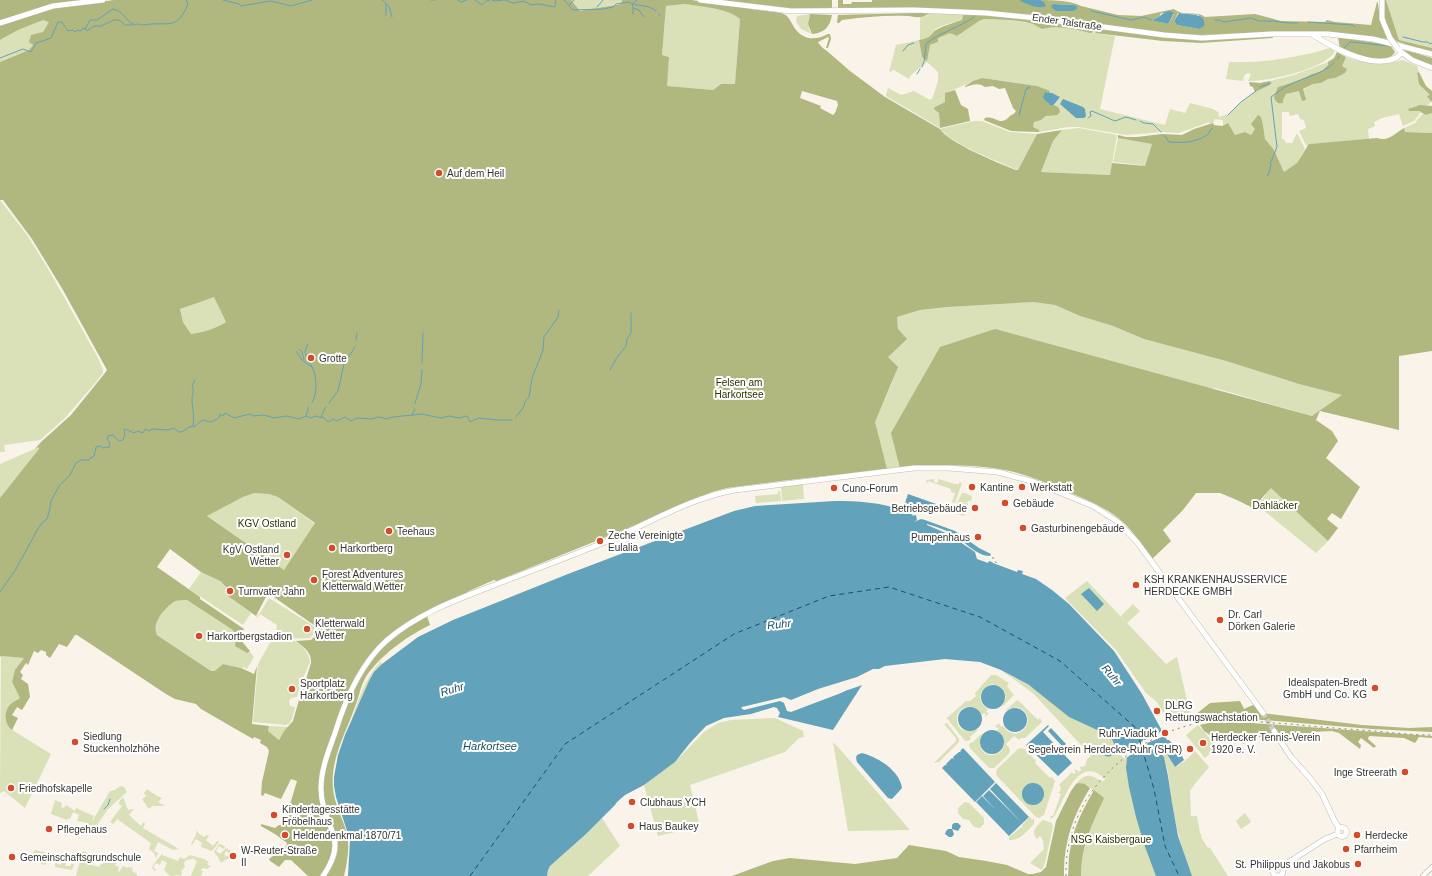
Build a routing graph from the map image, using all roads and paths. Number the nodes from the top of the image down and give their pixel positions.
1 (103, 0) edge
2 (700, 0) edge
3 (1382, 0) edge
4 (0, 23) edge
5 (1311, 34) junction
6 (1328, 34) junction
7 (1336, 49) junction
8 (1400, 51) junction
9 (1432, 54) edge
10 (1432, 68) edge
11 (1264, 713) tunnel mouth
12 (1274, 731) tunnel mouth
13 (1432, 867) edge
14 (1282, 873) edge
15 (323, 876) edge
16 (1424, 876) edge

1 - 4 main road
2 - 5 main road, Ender Talstraße
3 - 8 main road, bridge
5 - 6 main road, Ender Talstraße
5 - 7 main road
6 - 7 main road
6 - 9 main road, Ender Talstraße
7 - 8 main road
8 - 10 main road
11 - 15 main road
12 - 14 main road
13 - 16 street

